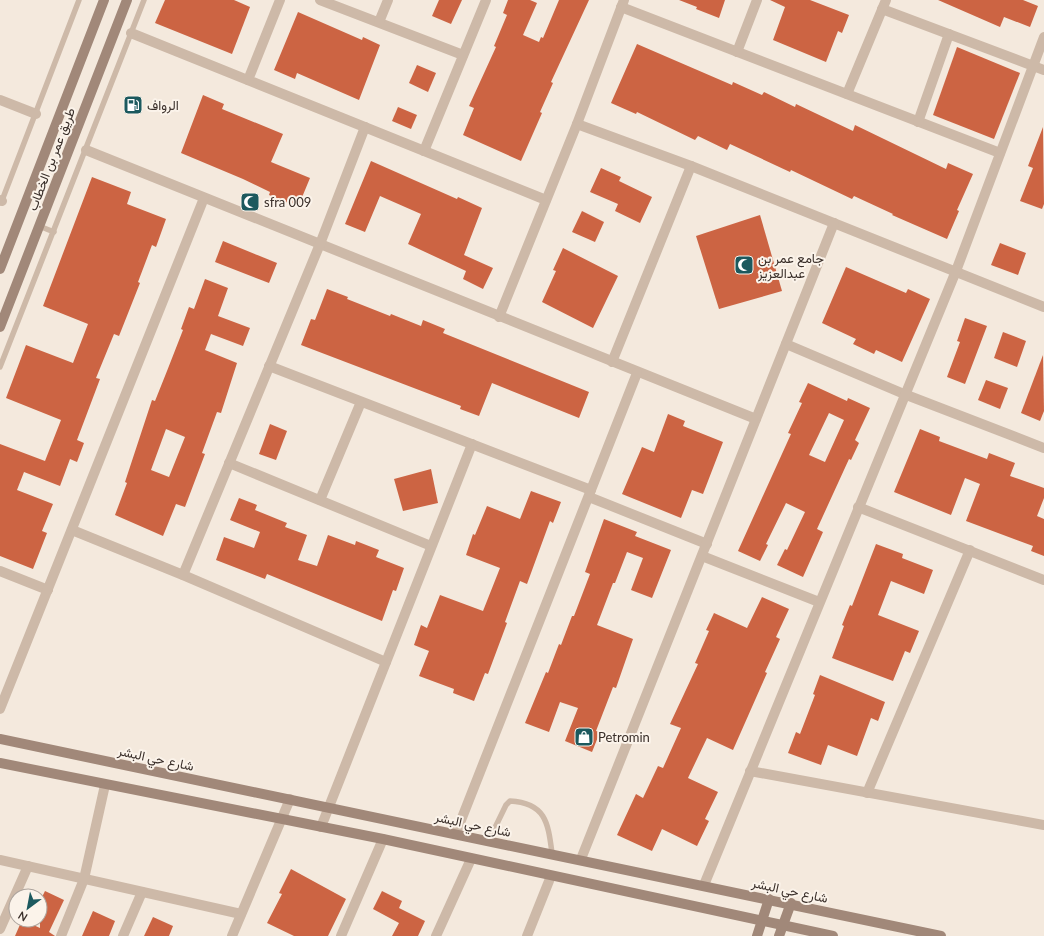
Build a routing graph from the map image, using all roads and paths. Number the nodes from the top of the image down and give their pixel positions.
1 (79, 0) edge
2 (104, 0) edge
3 (126, 0) edge
4 (144, 0) edge
5 (280, 0) edge
6 (320, 0) edge
7 (388, 0) edge
8 (486, 0) edge
9 (757, 0) edge
10 (623, 4) edge
11 (884, 4) edge
12 (379, 22) junction
13 (131, 33) junction
14 (949, 34) junction
15 (1044, 37) edge
16 (737, 52) junction
17 (463, 55) junction
18 (1032, 66) junction
19 (1044, 70) edge
20 (248, 80) junction
21 (847, 94) junction
22 (0, 100) edge
23 (36, 114) junction
24 (918, 122) junction
25 (577, 124) junction
26 (365, 127) junction
27 (86, 150) junction
28 (424, 151) junction
29 (1000, 153) junction
30 (691, 166) junction
31 (204, 198) junction
32 (546, 200) junction
33 (0, 204) edge
34 (834, 223) junction
35 (39, 226) junction
36 (54, 232) junction
37 (320, 244) junction
38 (0, 269) edge
39 (956, 271) junction
40 (1044, 307) edge
41 (499, 316) junction
42 (0, 327) edge
43 (786, 344) junction
44 (612, 362) junction
45 (269, 366) junction
46 (0, 367) edge
47 (637, 372) junction
48 (904, 394) junction
49 (361, 402) junction
50 (756, 419) junction
51 (472, 444) junction
52 (1044, 448) edge
53 (229, 463) junction
54 (590, 493) junction
55 (320, 500) junction
56 (858, 507) junction
57 (72, 530) junction
58 (707, 544) junction
59 (431, 546) junction
60 (970, 550) junction
61 (702, 556) junction
62 (0, 571) edge
63 (183, 575) junction
64 (1044, 580) edge
65 (48, 590) junction
66 (819, 602) junction
67 (386, 662) junction
68 (0, 709) edge
69 (0, 739) edge
70 (0, 763) edge
71 (750, 771) junction
72 (106, 785) junction
73 (866, 793) junction
74 (290, 799) junction
75 (328, 807) junction
76 (282, 819) junction
77 (1044, 825) edge
78 (321, 827) junction
79 (456, 833) junction
80 (383, 840) junction
81 (489, 840) junction
82 (552, 853) junction
83 (471, 859) junction
84 (582, 859) junction
85 (0, 860) edge
86 (28, 866) junction
87 (551, 876) junction
88 (84, 879) junction
89 (704, 886) junction
90 (142, 892) junction
91 (769, 899) junction
92 (790, 903) junction
93 (241, 914) junction
94 (762, 922) junction
95 (784, 926) junction
96 (0, 930) edge
97 (61, 936) edge
98 (123, 936) edge
99 (232, 936) edge
100 (341, 936) edge
101 (436, 936) edge
102 (527, 936) edge
103 (757, 936) edge
104 (779, 936) edge
105 (833, 936) edge
106 (941, 936) edge

1 - 23 lane
2 - 38 street, طريق عمر بن الخطاب
3 - 35 street, طريق عمر بن الخطاب
4 - 13 lane
5 - 20 street
6 - 12 street
7 - 12 street
8 - 17 street
9 - 16 street
10 - 16 street
10 - 25 street
11 - 14 street
11 - 21 street
12 - 17 street
13 - 20 street
13 - 27 lane
14 - 18 street
14 - 24 street
15 - 18 street
16 - 21 street
17 - 28 street
18 - 19 street
18 - 29 street
20 - 26 street
21 - 24 street
22 - 23 street
23 - 33 lane
24 - 29 street
25 - 30 street
25 - 32 street
26 - 28 street
26 - 37 street
27 - 31 street
27 - 36 lane
28 - 32 street
29 - 39 street
30 - 34 street
30 - 44 street
31 - 37 street
31 - 57 street
32 - 41 street
34 - 39 street
34 - 43 street
35 - 36 lane
35 - 42 street, طريق عمر بن الخطاب
36 - 46 lane
37 - 41 street
37 - 45 street
39 - 40 street
39 - 48 street
41 - 44 street
43 - 48 street
43 - 50 street
44 - 47 street
45 - 49 street
45 - 53 street
47 - 50 street
47 - 54 street
48 - 52 street
48 - 56 street
49 - 51 street
49 - 55 street
50 - 58 street
51 - 54 street
51 - 59 street
53 - 55 street
53 - 63 street
54 - 58 street
54 - 79 street
55 - 59 street
56 - 60 street
56 - 66 street
57 - 63 street
57 - 65 street
58 - 61 street
59 - 67 street
60 - 64 street
60 - 73 street
61 - 66 street
61 - 84 street
62 - 65 street
63 - 67 street
65 - 68 street
66 - 71 street
67 - 75 street
69 - 74 street, شارع حي البشر
70 - 72 street
71 - 73 street
71 - 89 street
72 - 76 street
72 - 88 street
73 - 77 street
74 - 75 street, شارع حي البشر
74 - 76 street
75 - 78 street
75 - 79 street, شارع حي البشر
76 - 78 street
76 - 93 street
78 - 80 street
79 - 81 street, شارع حي البشر
80 - 83 street
80 - 100 street
81 - 82 street, شارع حي البشر
81 - 82 lane
82 - 84 street, شارع حي البشر
83 - 87 street
83 - 101 street
84 - 89 street, شارع حي البشر
85 - 86 street
86 - 88 street
86 - 96 street
87 - 94 street
87 - 102 street
88 - 90 street
88 - 97 street
89 - 91 street, شارع حي البشر
90 - 93 street
90 - 98 street
91 - 92 street, شارع حي البشر
91 - 94 street
92 - 95 street
92 - 106 street, شارع حي البشر
93 - 99 street
94 - 95 street
94 - 103 street
95 - 104 street
95 - 105 street

